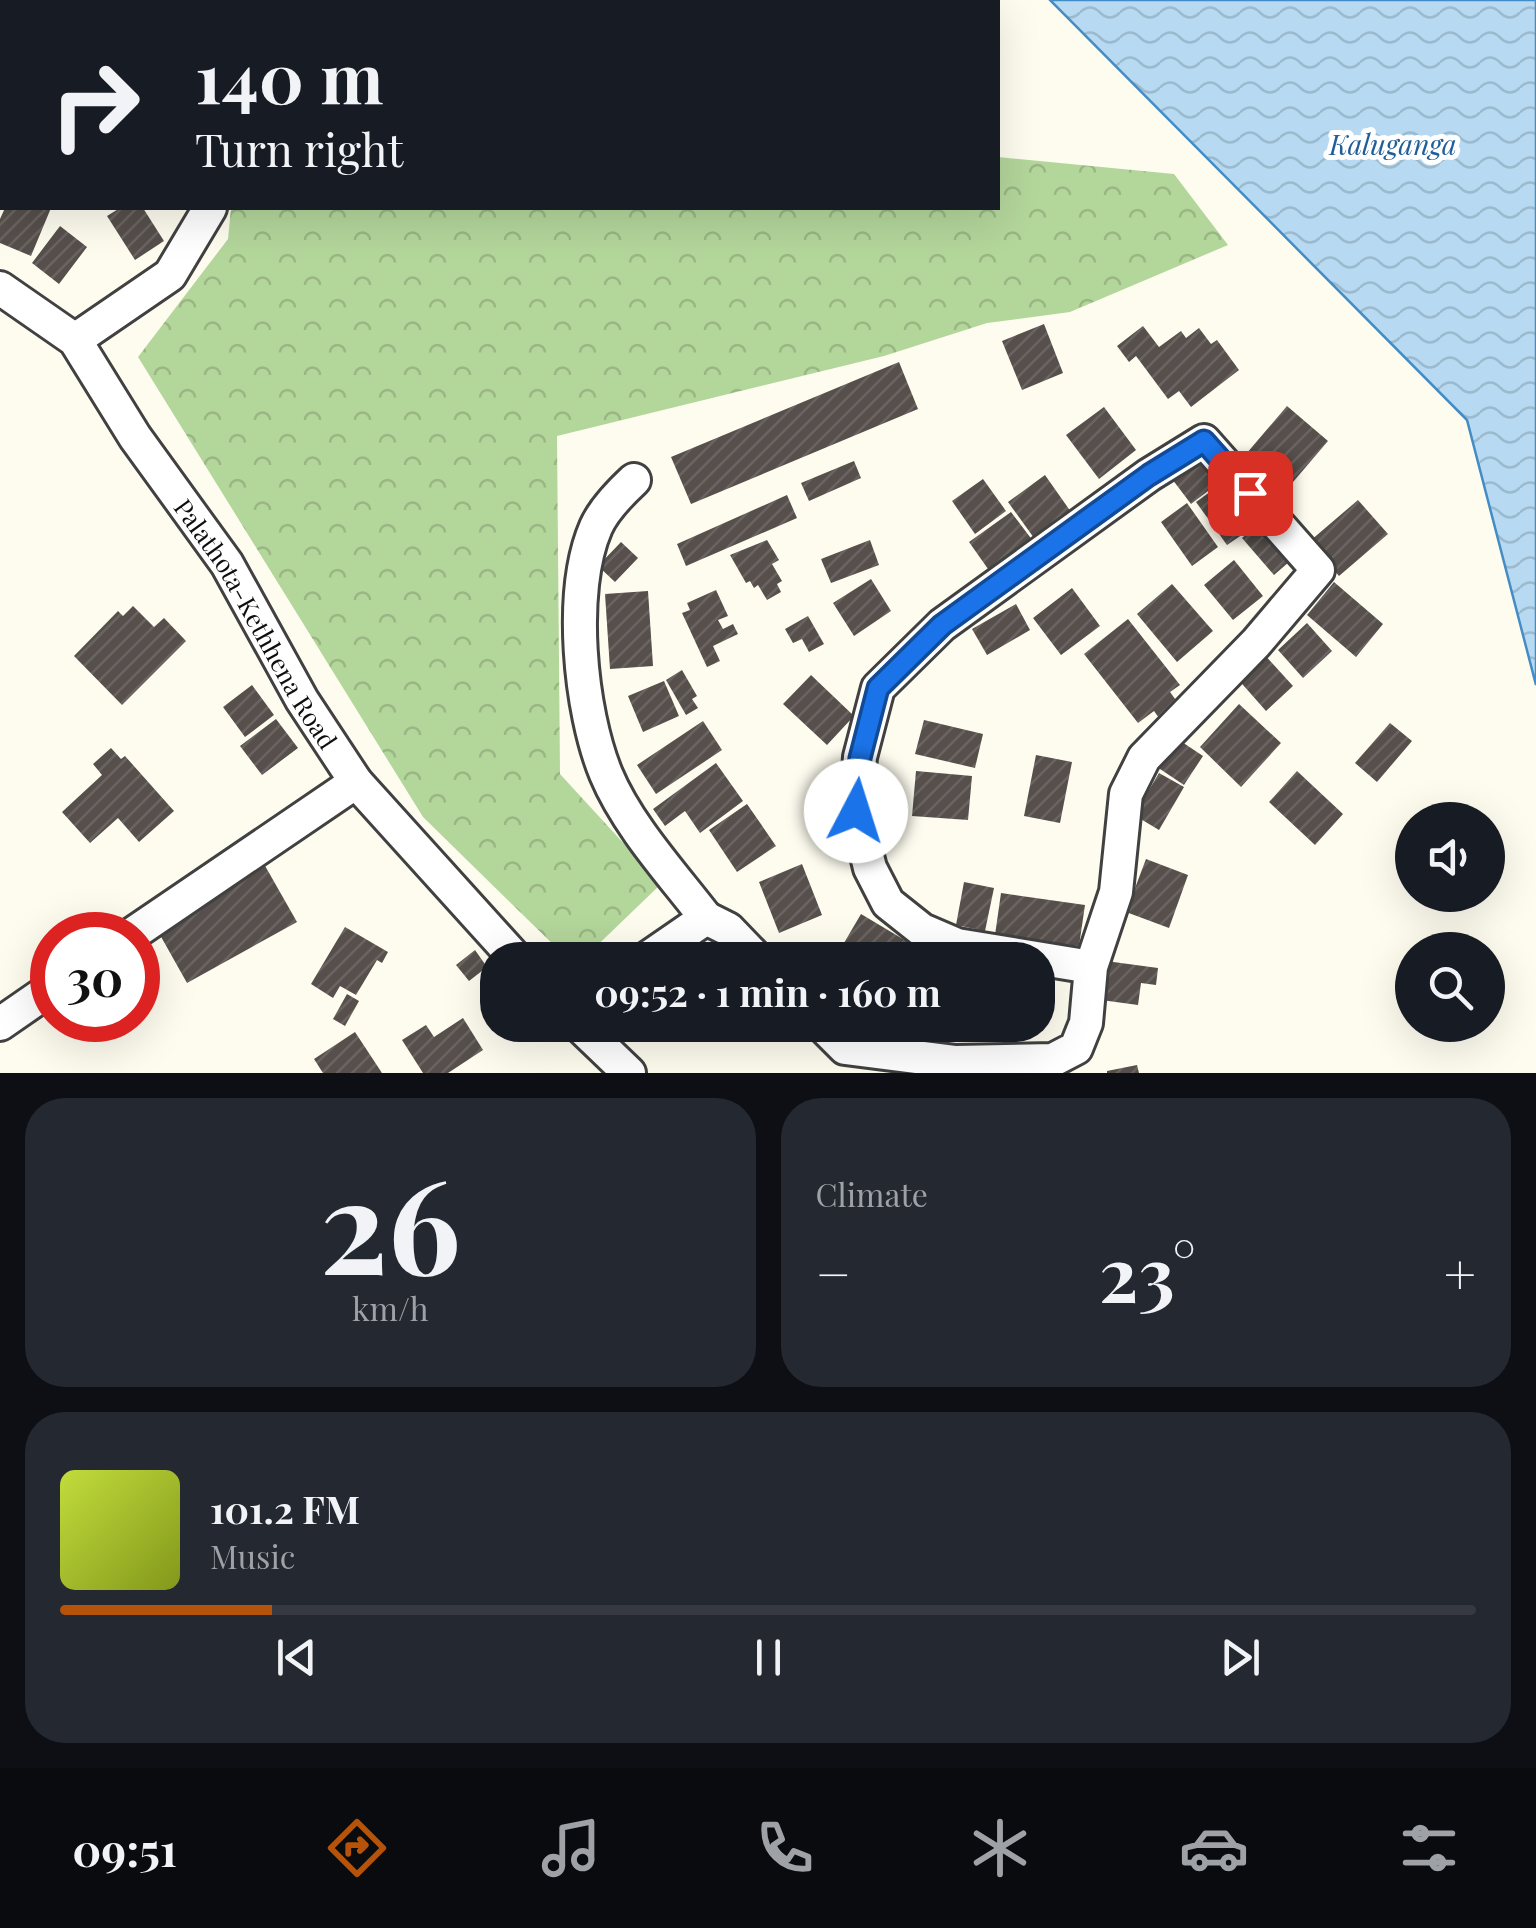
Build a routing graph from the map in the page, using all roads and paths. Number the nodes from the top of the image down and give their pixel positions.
1 (209, 210) edge
2 (0, 288) edge
3 (75, 340) junction
4 (634, 480) dead end
5 (356, 782) junction
6 (160, 915) edge
7 (706, 918) junction
8 (501, 942) edge
9 (671, 942) edge
10 (741, 942) edge
11 (1091, 967) junction
12 (30, 1003) edge
13 (0, 1024) edge
14 (596, 1042) edge
15 (839, 1042) edge
16 (628, 1073) edge

1 - 3 street
2 - 3 street, Palathota-Kethhena Road
3 - 5 street, Palathota-Kethhena Road
4 - 7 street
5 - 6 street
5 - 8 street, Palathota-Kethhena Road
7 - 9 street
7 - 10 street
11 - 11 street
11 - 15 street
12 - 13 street
14 - 16 street

